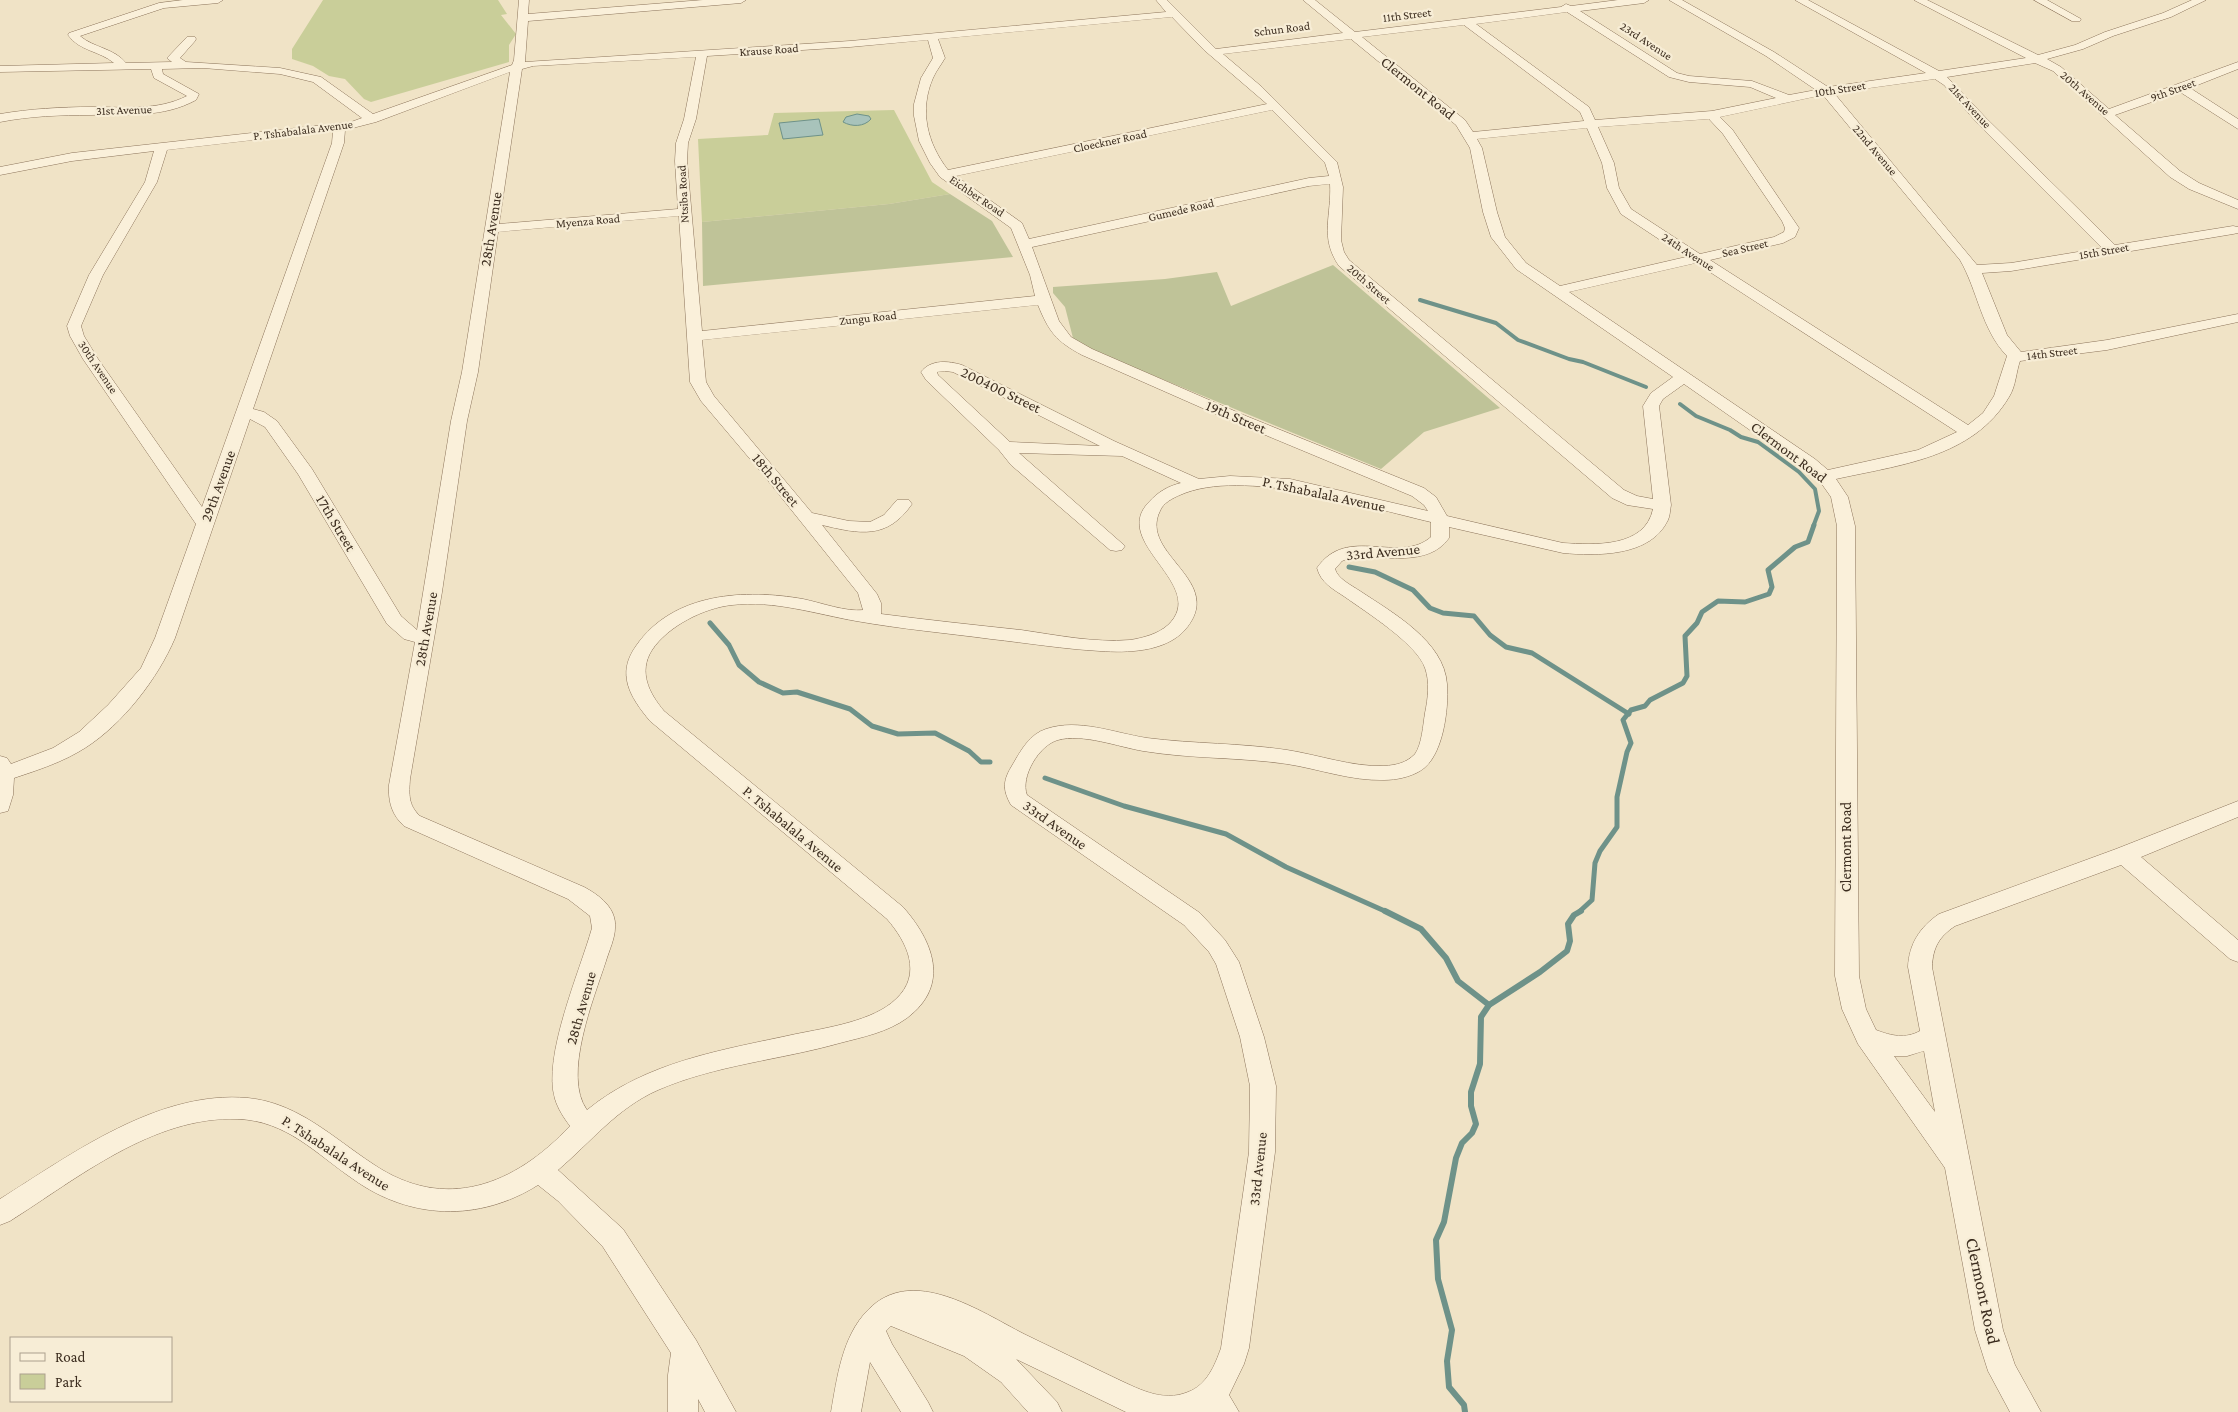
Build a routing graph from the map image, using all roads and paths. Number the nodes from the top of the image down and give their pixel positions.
1 (218, 0) edge
2 (741, 0) edge
3 (1161, 0) edge
4 (1308, 0) edge
5 (1556, 0) edge
6 (1644, 0) edge
7 (1674, 0) edge
8 (1800, 0) edge
9 (1919, 0) edge
10 (2039, 0) edge
11 (2201, 0) edge
12 (524, 9) edge
13 (1569, 9) junction
14 (1175, 14) junction
15 (2076, 18) dead end
16 (1467, 22) junction
17 (1352, 35) junction
18 (932, 37) junction
19 (190, 39) dead end
20 (1215, 52) junction
21 (702, 54) junction
22 (2037, 58) junction
23 (183, 65) junction
24 (2238, 65) edge
25 (119, 66) junction
26 (156, 66) junction
27 (517, 66) junction
28 (0, 69) edge
29 (1936, 74) junction
30 (2180, 88) junction
31 (1826, 91) junction
32 (1786, 98) junction
33 (1274, 106) junction
34 (2107, 112) junction
35 (1712, 114) junction
36 (0, 118) edge
37 (372, 119) junction
38 (1592, 123) junction
39 (2238, 125) edge
40 (339, 127) junction
41 (1470, 136) junction
42 (162, 147) junction
43 (0, 171) edge
44 (944, 174) junction
45 (1336, 180) junction
46 (2238, 205) edge
47 (684, 212) junction
48 (492, 229) junction
49 (2233, 230) dead end
50 (1026, 244) junction
51 (2112, 250) junction
52 (1698, 259) junction
53 (1974, 269) junction
54 (1557, 291) junction
55 (1042, 300) junction
56 (2238, 318) edge
57 (693, 336) junction
58 (2017, 357) junction
59 (1684, 377) junction
60 (244, 413) junction
61 (1968, 432) junction
62 (1005, 447) junction
63 (1128, 452) junction
64 (1825, 476) junction
65 (1196, 484) junction
66 (903, 504) dead end
67 (1662, 505) junction
68 (806, 517) junction
69 (1441, 519) junction
70 (204, 522) junction
71 (1116, 546) dead end
72 (871, 618) junction
73 (424, 639) junction
74 (2, 768) edge
75 (0, 806) edge
76 (2238, 809) edge
77 (2124, 854) junction
78 (2238, 953) edge
79 (1933, 1036) junction
80 (1867, 1037) junction
81 (586, 1127) junction
82 (1958, 1165) junction
83 (539, 1170) junction
84 (0, 1213) edge
85 (879, 1319) junction
86 (686, 1350) junction
87 (1218, 1404) edge
88 (683, 1412) edge
89 (721, 1412) edge
90 (846, 1412) edge
91 (918, 1412) edge
92 (1047, 1412) edge
93 (2026, 1412) edge

1 - 25 street
2 - 12 street
3 - 14 street, 20th Street
4 - 17 street, Clermont Road
5 - 13 street, 23rd Avenue
6 - 13 street, 11th Street
7 - 31 street, 22nd Avenue
8 - 29 street, 21st Avenue
9 - 22 street, 20th Avenue
10 - 15 street
11 - 22 street, 10th Street
12 - 27 street, 28th Avenue
13 - 16 street, 11th Street
13 - 32 street, 23rd Avenue
14 - 18 street, Krause Road
14 - 20 street, 20th Street
16 - 17 street, 11th Street
16 - 38 street, 24th Avenue
17 - 20 street, Schun Road
17 - 41 street, Clermont Road
18 - 21 street, Krause Road
18 - 44 street, Eichber Road
19 - 23 street
20 - 33 street, 20th Street
21 - 27 street, Krause Road
21 - 47 street, Ntsiba Road
22 - 29 street, 10th Street
22 - 34 street, 20th Avenue
23 - 26 street, P. Tshabalala Avenue
23 - 37 street, P. Tshabalala Avenue
24 - 30 street, 9th Street
25 - 26 street, P. Tshabalala Avenue
25 - 28 street, P. Tshabalala Avenue
26 - 36 street, 31st Avenue
27 - 37 street, Krause Road
27 - 48 street, 28th Avenue
29 - 31 street, 10th Street
29 - 51 street, 21st Avenue
30 - 34 street, 9th Street
30 - 39 street
31 - 32 street, 10th Street
31 - 53 street, 22nd Avenue
32 - 35 street, 10th Street
33 - 44 street, Cloeckner Road
33 - 45 street, 20th Street
34 - 46 street, 20th Avenue
35 - 38 street, 10th Street
35 - 52 street, Sea Street
37 - 40 street, P. Tshabalala Avenue
38 - 41 street, 10th Street
38 - 52 street, 24th Avenue
40 - 42 street, P. Tshabalala Avenue
40 - 60 street, 29th Avenue
41 - 54 street, Clermont Road
42 - 43 street, P. Tshabalala Avenue
42 - 70 street, 30th Avenue
44 - 50 street, Eichber Road
45 - 50 street, Gumede Road
45 - 67 street, 20th Street
47 - 48 street, Myenza Road
47 - 57 street, Ntsiba Road
48 - 73 street, 28th Avenue
49 - 51 street, 15th Street
50 - 55 street, Eichber Road
51 - 53 street, 15th Street
52 - 54 street, Sea Street
52 - 61 street, 24th Avenue
53 - 58 street, 22nd Avenue
54 - 59 street, Clermont Road
55 - 57 street, Zungu Road
55 - 69 street, 19th Street
56 - 58 street, 14th Street
57 - 68 street, 18th Street
58 - 61 street, 14th Street
59 - 64 street, Clermont Road
59 - 67 street
60 - 70 street, 29th Avenue
60 - 73 street, 17th Street
61 - 64 street, 14th Street
62 - 63 street
62 - 63 street, 200400 Street
62 - 71 street, 200400 Street
63 - 65 street, 200400 Street
64 - 80 street, Clermont Road
65 - 69 street, P. Tshabalala Avenue
65 - 72 street, P. Tshabalala Avenue
66 - 68 street
67 - 69 street
68 - 72 street, 18th Street
69 - 87 street, 33rd Avenue
70 - 74 street, 29th Avenue
72 - 81 street, P. Tshabalala Avenue
73 - 81 street, 28th Avenue
74 - 75 street
76 - 77 street, Clermont Road
77 - 78 street
77 - 79 street, Clermont Road
79 - 80 street
79 - 82 street, Clermont Road
80 - 82 street, Clermont Road
81 - 83 street, P. Tshabalala Avenue
82 - 93 street, Clermont Road
83 - 84 street, P. Tshabalala Avenue
83 - 86 street
85 - 87 street, 33rd Avenue
85 - 90 street
85 - 91 street
85 - 92 street
86 - 88 street
86 - 89 street

